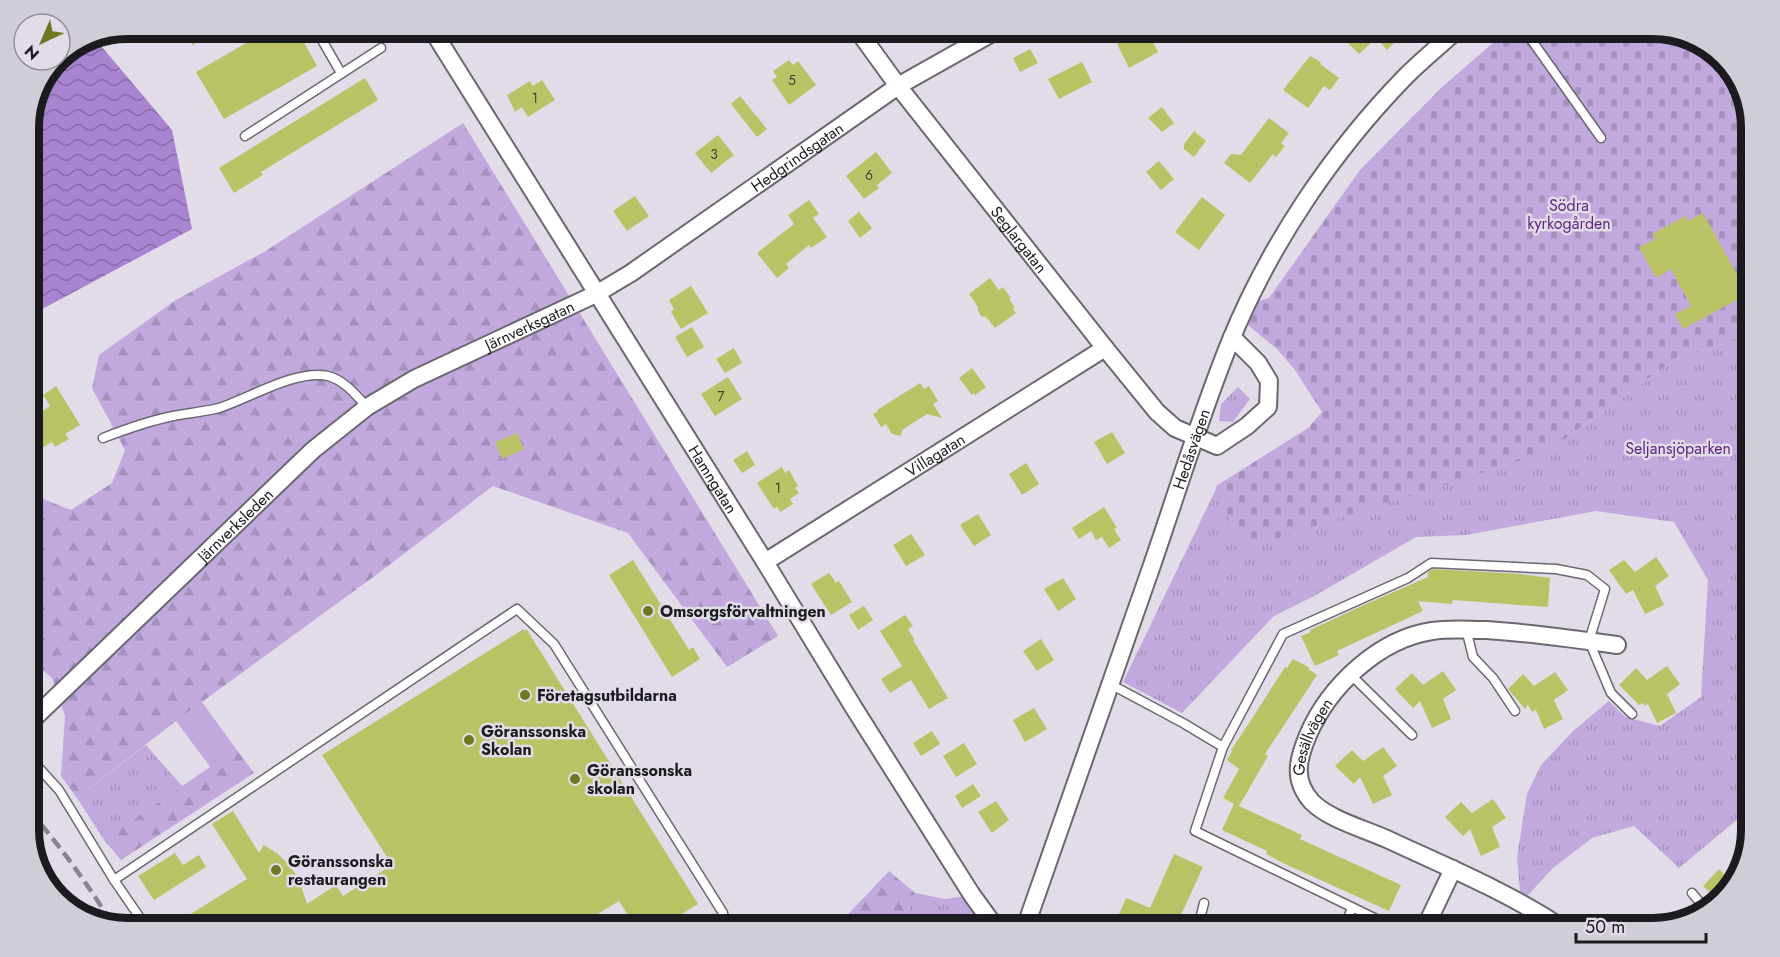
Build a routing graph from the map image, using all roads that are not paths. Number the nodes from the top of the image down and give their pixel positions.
1 (321, 39) edge
2 (438, 39) edge
3 (864, 39) edge
4 (981, 39) edge
5 (1448, 39) edge
6 (1531, 39) edge
7 (381, 48) dead end
8 (341, 73) junction
9 (898, 86) junction
10 (245, 136) dead end
11 (1601, 138) dead end
12 (596, 294) junction
13 (1233, 337) junction
14 (1105, 348) junction
15 (463, 355) joint
16 (367, 407) junction
17 (103, 438) dead end
18 (1194, 438) junction
19 (765, 562) junction
20 (1466, 629) junction
21 (1589, 641) junction
22 (1617, 645) dead end
23 (1351, 675) junction
24 (1110, 684) junction
25 (1515, 711) dead end
26 (39, 713) edge
27 (1632, 714) dead end
28 (1412, 735) dead end
29 (1223, 747) junction
30 (39, 768) edge
31 (1453, 869) junction
32 (114, 880) junction
33 (1692, 893) dead end
34 (1204, 903) dead end
35 (1701, 904) edge
36 (1352, 908) junction
37 (140, 918) edge
38 (722, 918) edge
39 (989, 918) edge
40 (1028, 918) edge
41 (1200, 918) edge
42 (1348, 918) edge
43 (1374, 918) edge
44 (1430, 918) edge
45 (1546, 918) edge

1 - 8 lane
2 - 12 street, Hamngatan
3 - 9 street, Seglargatan
4 - 9 street, Hedgrindsgatan
5 - 13 street, Hedåsvägen
6 - 11 lane
7 - 8 lane
8 - 10 lane
9 - 12 street, Hedgrindsgatan
9 - 14 street, Seglargatan
12 - 15 street, Järnverksgatan
12 - 19 street, Hamngatan
13 - 18 street, Hedåsvägen
13 - 18 street
14 - 18 street, Seglargatan
14 - 19 street, Villagatan
15 - 16 street, Järnverksleden
16 - 17 lane
16 - 26 street, Järnverksleden
18 - 24 street, Hedåsvägen
19 - 39 street, Hamngatan
20 - 21 street, Gesällvägen
20 - 23 street, Gesällvägen
20 - 25 lane
21 - 22 street, Gesällvägen
21 - 27 lane
21 - 29 lane
23 - 28 lane
23 - 31 street, Gesällvägen
24 - 29 lane
24 - 40 street, Hedåsvägen
29 - 36 lane
30 - 32 lane
31 - 44 street
31 - 45 street, Gesällvägen
32 - 37 lane
32 - 38 lane
33 - 35 lane
34 - 41 lane
36 - 42 lane
36 - 43 lane

